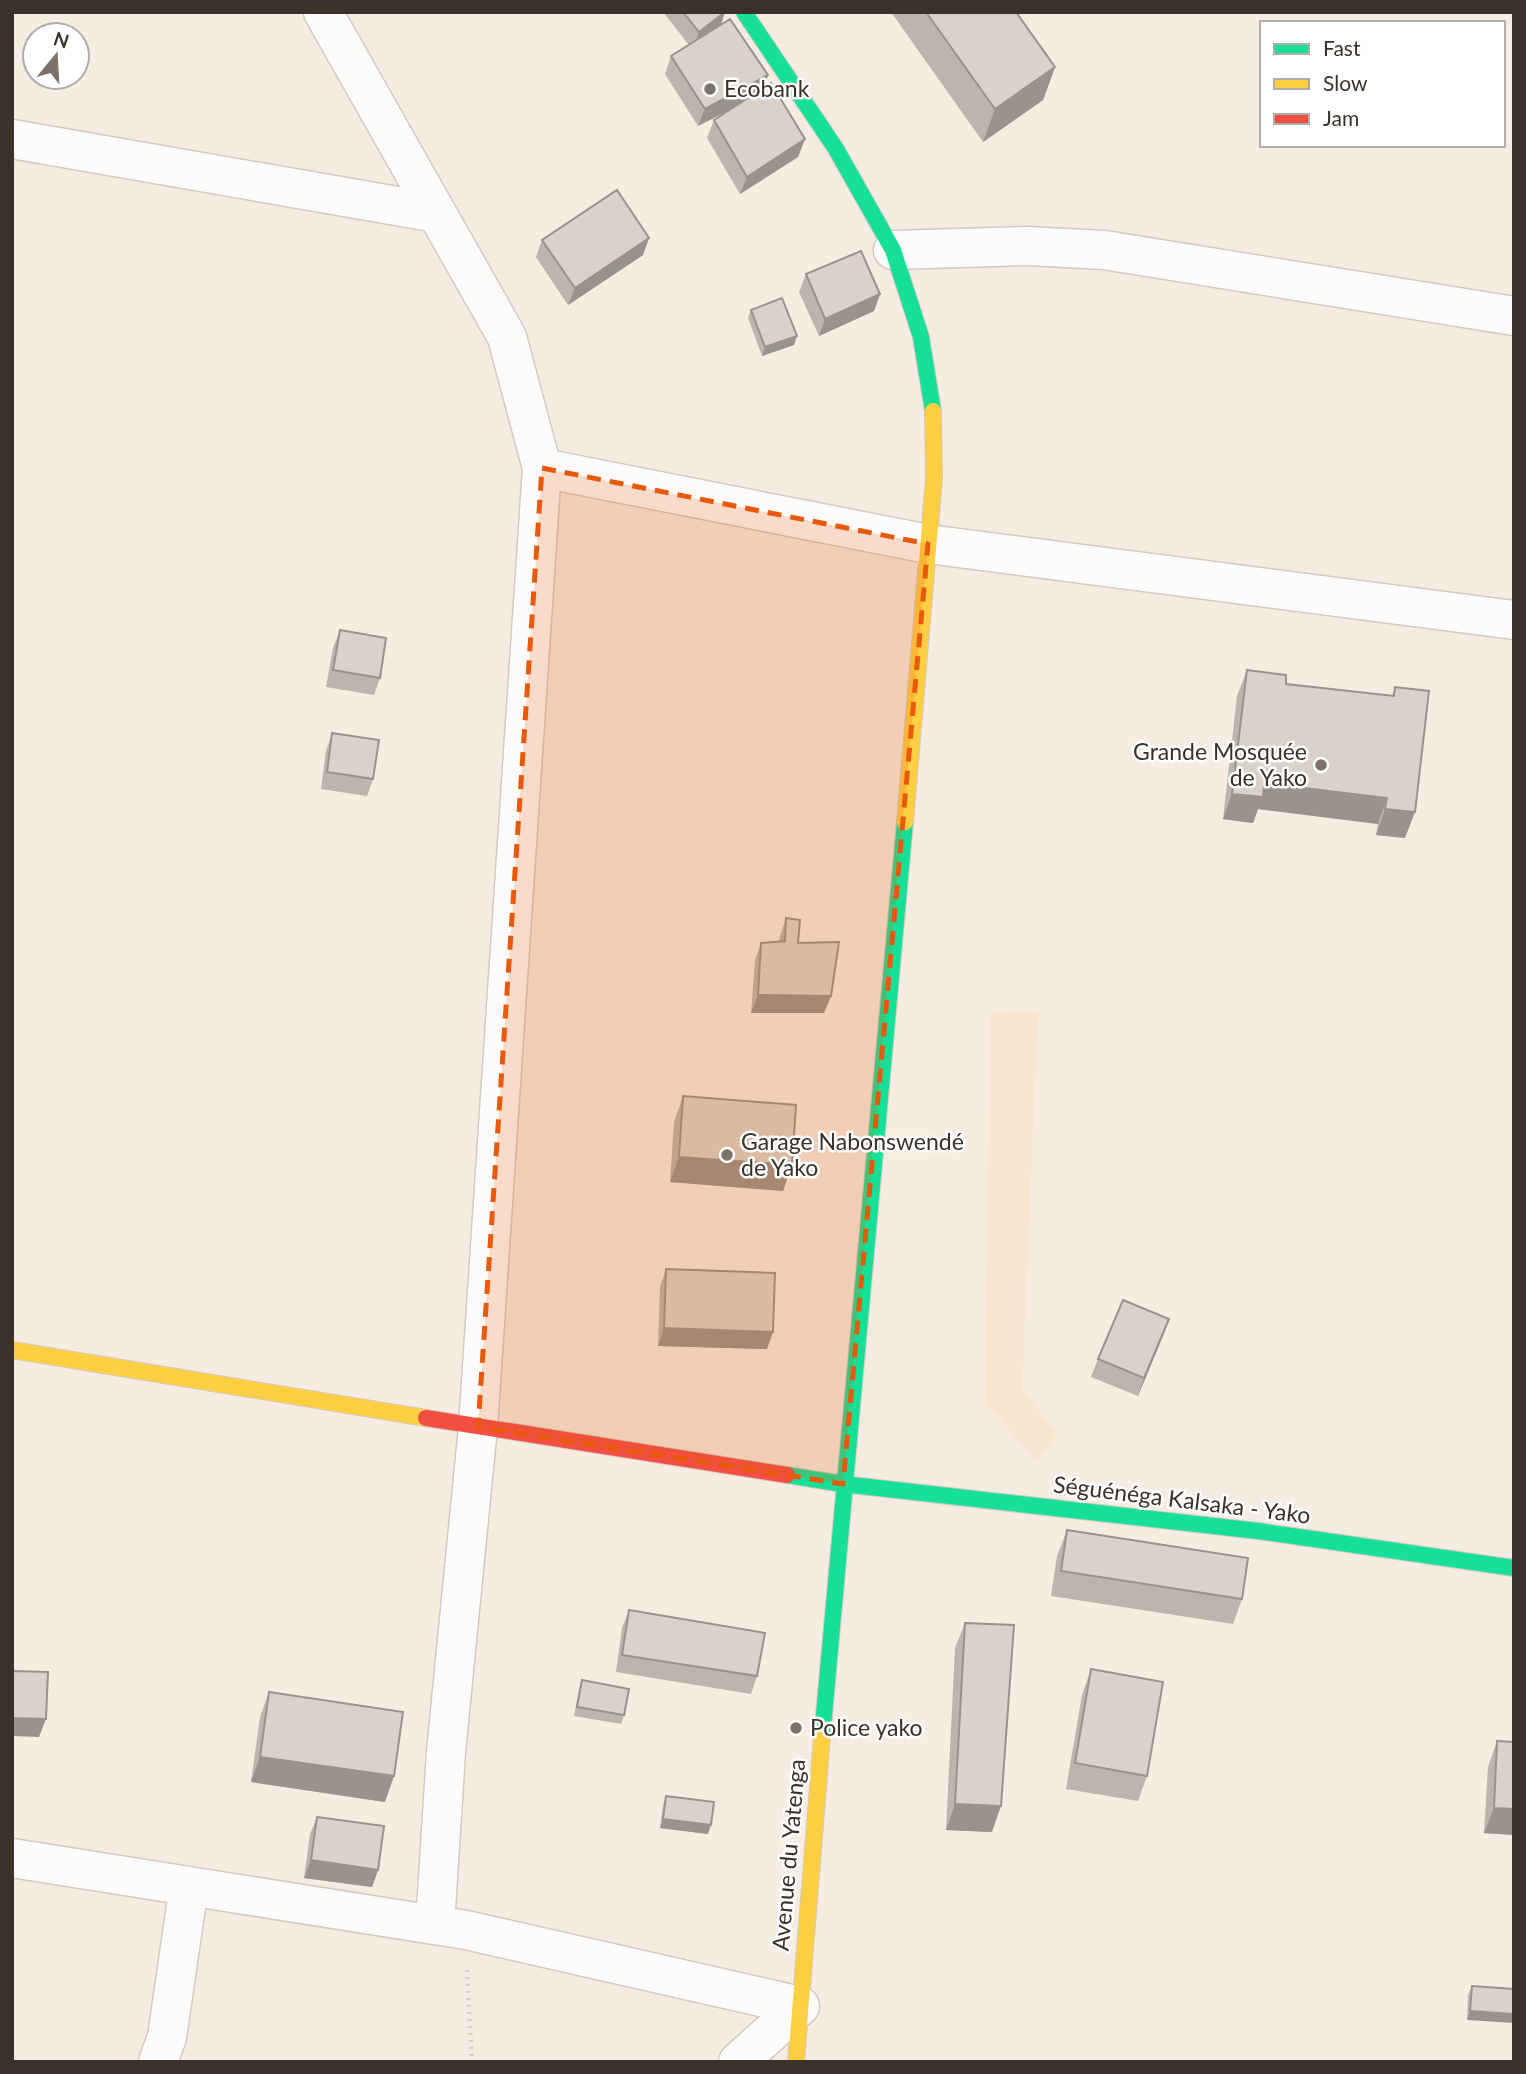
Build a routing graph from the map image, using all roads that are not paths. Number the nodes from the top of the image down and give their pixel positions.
1 (323, 12) edge
2 (744, 12) edge
3 (12, 139) edge
4 (438, 213) junction
5 (893, 250) junction
6 (1514, 316) edge
7 (542, 468) junction
8 (928, 544) junction
9 (1514, 620) edge
10 (12, 1350) edge
11 (478, 1427) junction
12 (843, 1484) junction
13 (1514, 1568) edge
14 (12, 1858) edge
15 (189, 1886) junction
16 (450, 1928) junction
17 (800, 2006) junction
18 (158, 2062) edge
19 (738, 2062) edge
20 (796, 2062) edge

1 - 4 street
2 - 5 main road, Avenue du Yatenga
3 - 4 street
4 - 7 street
5 - 6 street
5 - 8 main road, Avenue du Yatenga
7 - 8 street
7 - 11 street
8 - 9 street
8 - 12 main road, Avenue du Yatenga
10 - 11 main road, Séguénéga Kalsaka - Yako
11 - 12 main road, Séguénéga Kalsaka - Yako
11 - 16 street
12 - 13 main road, Séguénéga Kalsaka - Yako
12 - 17 main road, Avenue du Yatenga
14 - 15 street
15 - 16 street
15 - 18 street
16 - 17 street
17 - 19 street
17 - 20 main road, Avenue du Yatenga

